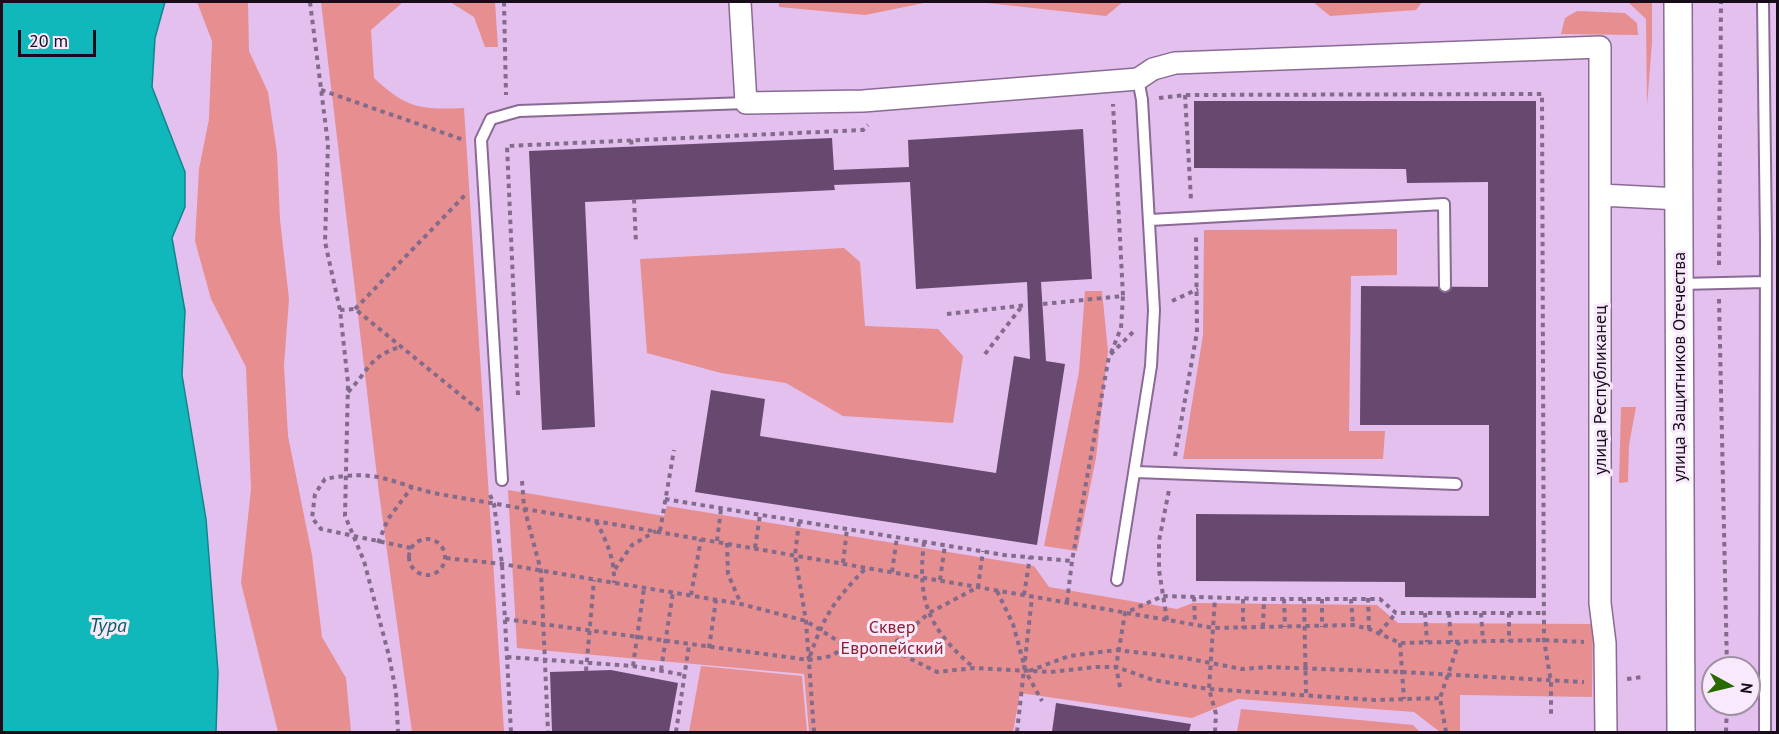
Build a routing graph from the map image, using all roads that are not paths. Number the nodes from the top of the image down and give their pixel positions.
1 (740, 2) edge
2 (1678, 2) edge
3 (1763, 2) edge
4 (1138, 79) junction
5 (746, 103) junction
6 (1601, 195) junction
7 (1679, 199) junction
8 (1150, 220) junction
9 (1766, 240) junction
10 (1778, 241) edge
11 (1766, 282) junction
12 (1680, 284) junction
13 (1445, 286) dead end
14 (1766, 328) junction
15 (1778, 329) edge
16 (1136, 472) junction
17 (502, 480) dead end
18 (1456, 484) dead end
19 (1117, 580) dead end
20 (1765, 713) junction
21 (1778, 713) edge
22 (1606, 732) edge
23 (1681, 732) edge
24 (1765, 732) edge

1 - 5 street
2 - 7 street, улица Защитников Отечества
3 - 9 lane
4 - 5 street
4 - 6 street, улица Республиканец
4 - 8 lane
5 - 17 lane
6 - 7 street
6 - 22 street, улица Республиканец
7 - 12 street, улица Защитников Отечества
8 - 13 lane
8 - 16 lane
9 - 10 lane
9 - 11 lane
11 - 12 lane
11 - 14 lane
12 - 23 street, улица Защитников Отечества
14 - 15 lane
14 - 20 lane
16 - 18 lane
16 - 19 lane
20 - 21 lane
20 - 24 lane

